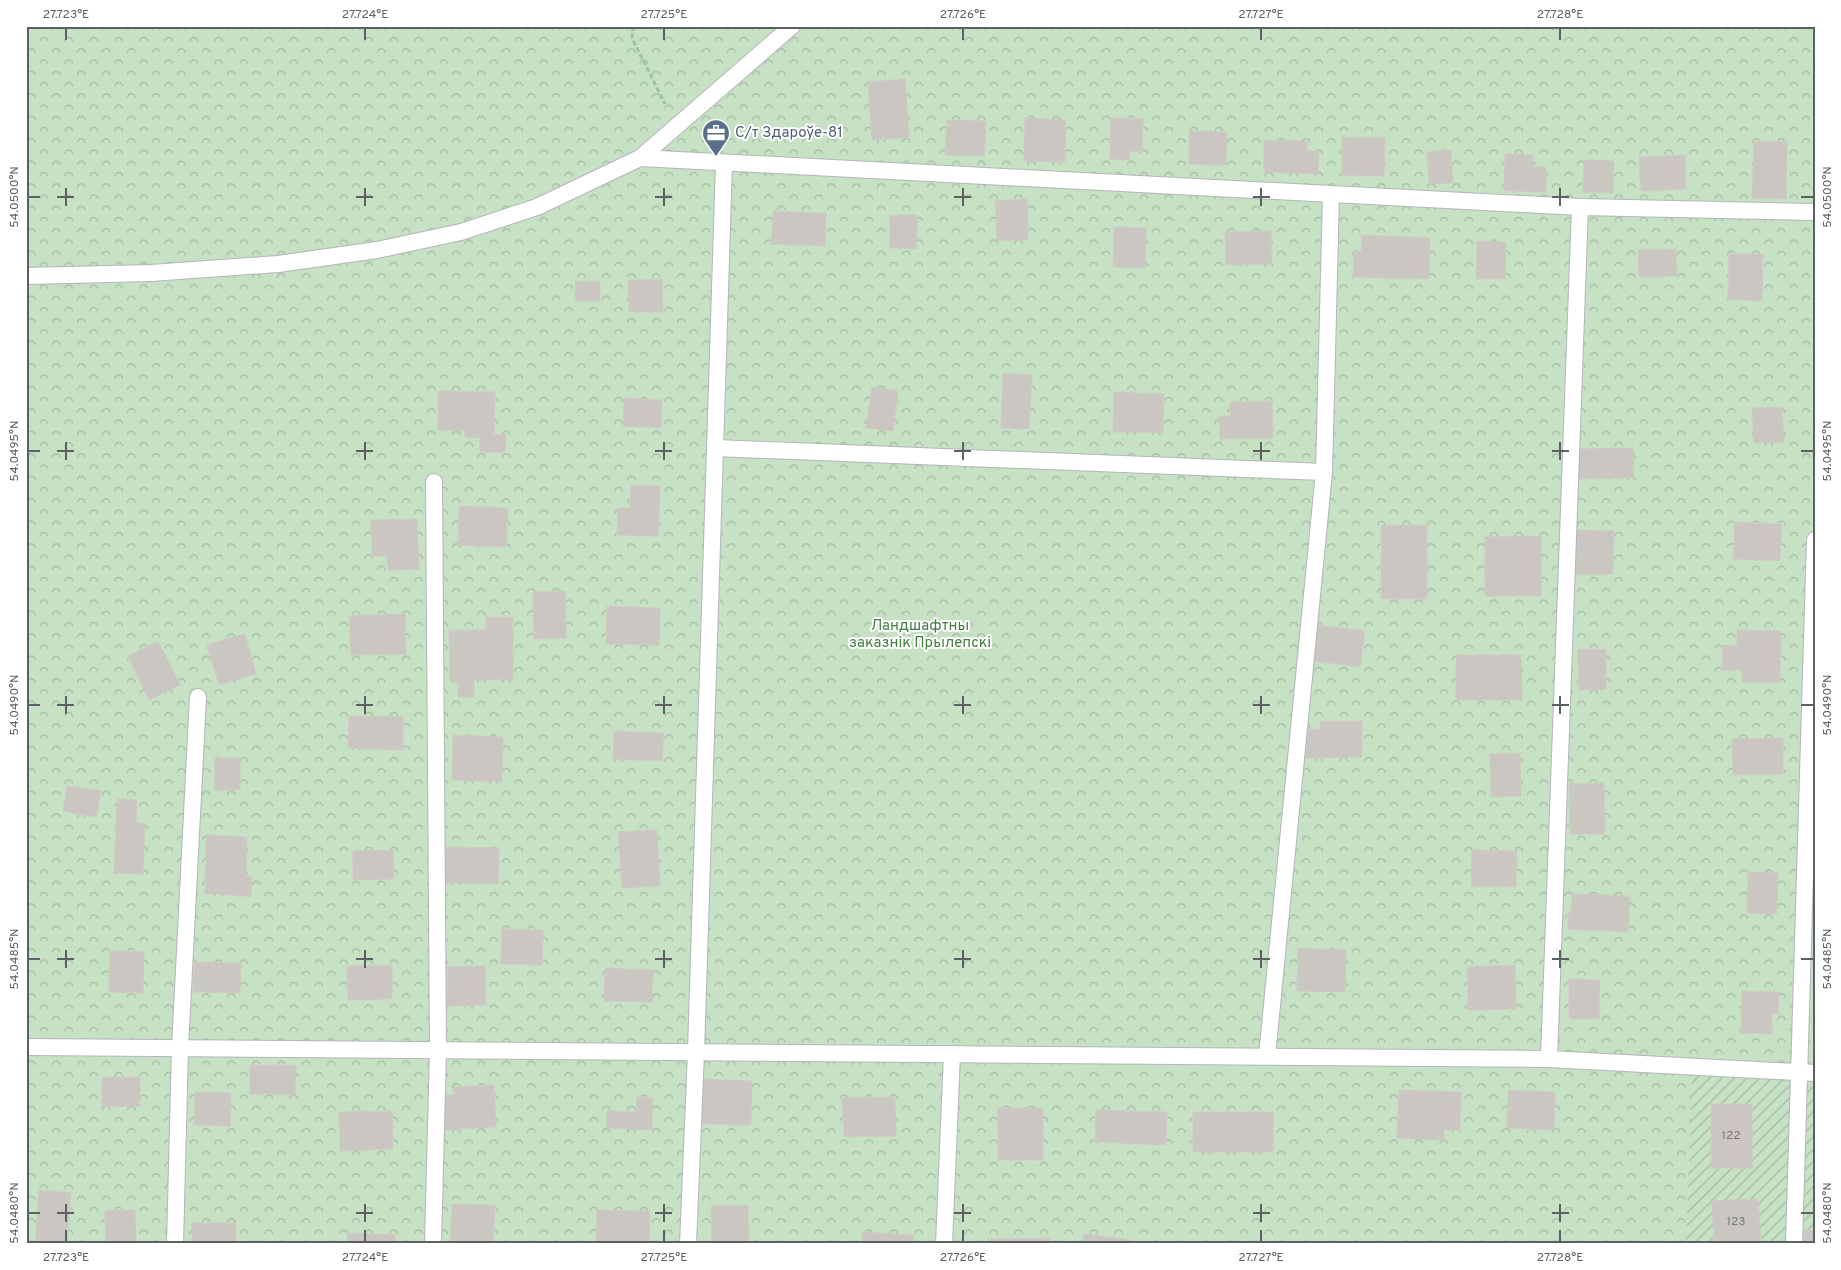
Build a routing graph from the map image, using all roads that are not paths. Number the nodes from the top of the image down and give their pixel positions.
1 (792, 26) edge
2 (640, 158) junction
3 (724, 163) junction
4 (1330, 194) junction
5 (1580, 207) junction
6 (1815, 212) edge
7 (26, 276) edge
8 (715, 448) junction
9 (1324, 472) junction
10 (434, 482) dead end
11 (1815, 540) edge
12 (198, 697) dead end
13 (26, 1048) edge
14 (180, 1048) junction
15 (438, 1050) junction
16 (696, 1052) junction
17 (952, 1054) junction
18 (1268, 1056) junction
19 (1549, 1059) junction
20 (1807, 1073) edge
21 (174, 1244) edge
22 (433, 1244) edge
23 (688, 1244) edge
24 (944, 1244) edge
25 (1794, 1244) edge

1 - 2 lane
2 - 3 lane
2 - 7 lane
3 - 4 lane
3 - 8 lane
4 - 5 lane
4 - 9 lane
5 - 6 lane
5 - 19 lane
8 - 9 lane
8 - 16 lane
9 - 18 lane
10 - 15 lane
11 - 20 lane
12 - 14 lane
13 - 14 lane
14 - 15 lane
14 - 21 lane
15 - 16 lane
15 - 22 lane
16 - 17 lane
16 - 23 lane
17 - 18 lane
17 - 24 lane
18 - 19 lane
19 - 20 lane
20 - 25 lane

